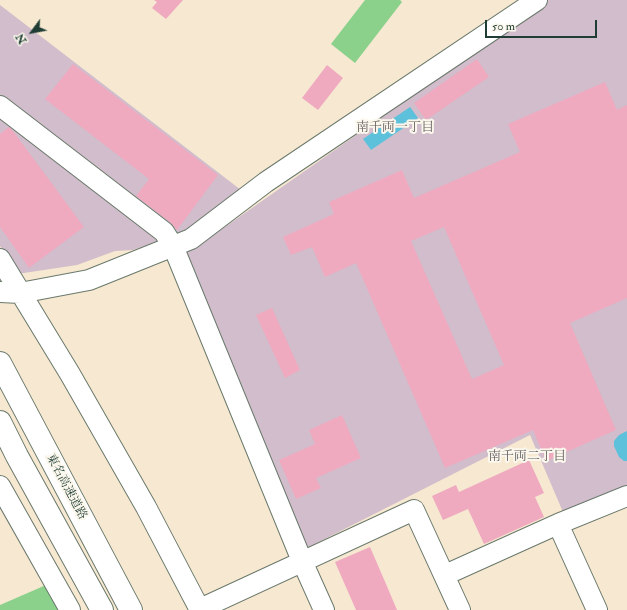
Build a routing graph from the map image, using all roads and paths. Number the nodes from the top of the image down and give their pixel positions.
1 (536, 0) edge
2 (0, 106) edge
3 (172, 246) junction
4 (0, 259) edge
5 (0, 292) edge
6 (20, 293) junction
7 (0, 364) edge
8 (0, 422) edge
9 (0, 486) edge
10 (627, 496) edge
11 (558, 524) junction
12 (302, 561) junction
13 (445, 575) junction
14 (70, 610) edge
15 (102, 610) edge
16 (131, 610) edge
17 (200, 610) edge
18 (324, 610) edge
19 (460, 610) edge
20 (597, 610) edge

1 - 3 street
2 - 3 street
3 - 6 street
3 - 12 street
4 - 6 street
5 - 6 street
6 - 17 street
7 - 16 highway, 東名高速道路
8 - 15 highway
9 - 14 street
10 - 11 street
11 - 13 street
11 - 20 street
12 - 13 street
12 - 17 street
12 - 18 street
13 - 19 street

